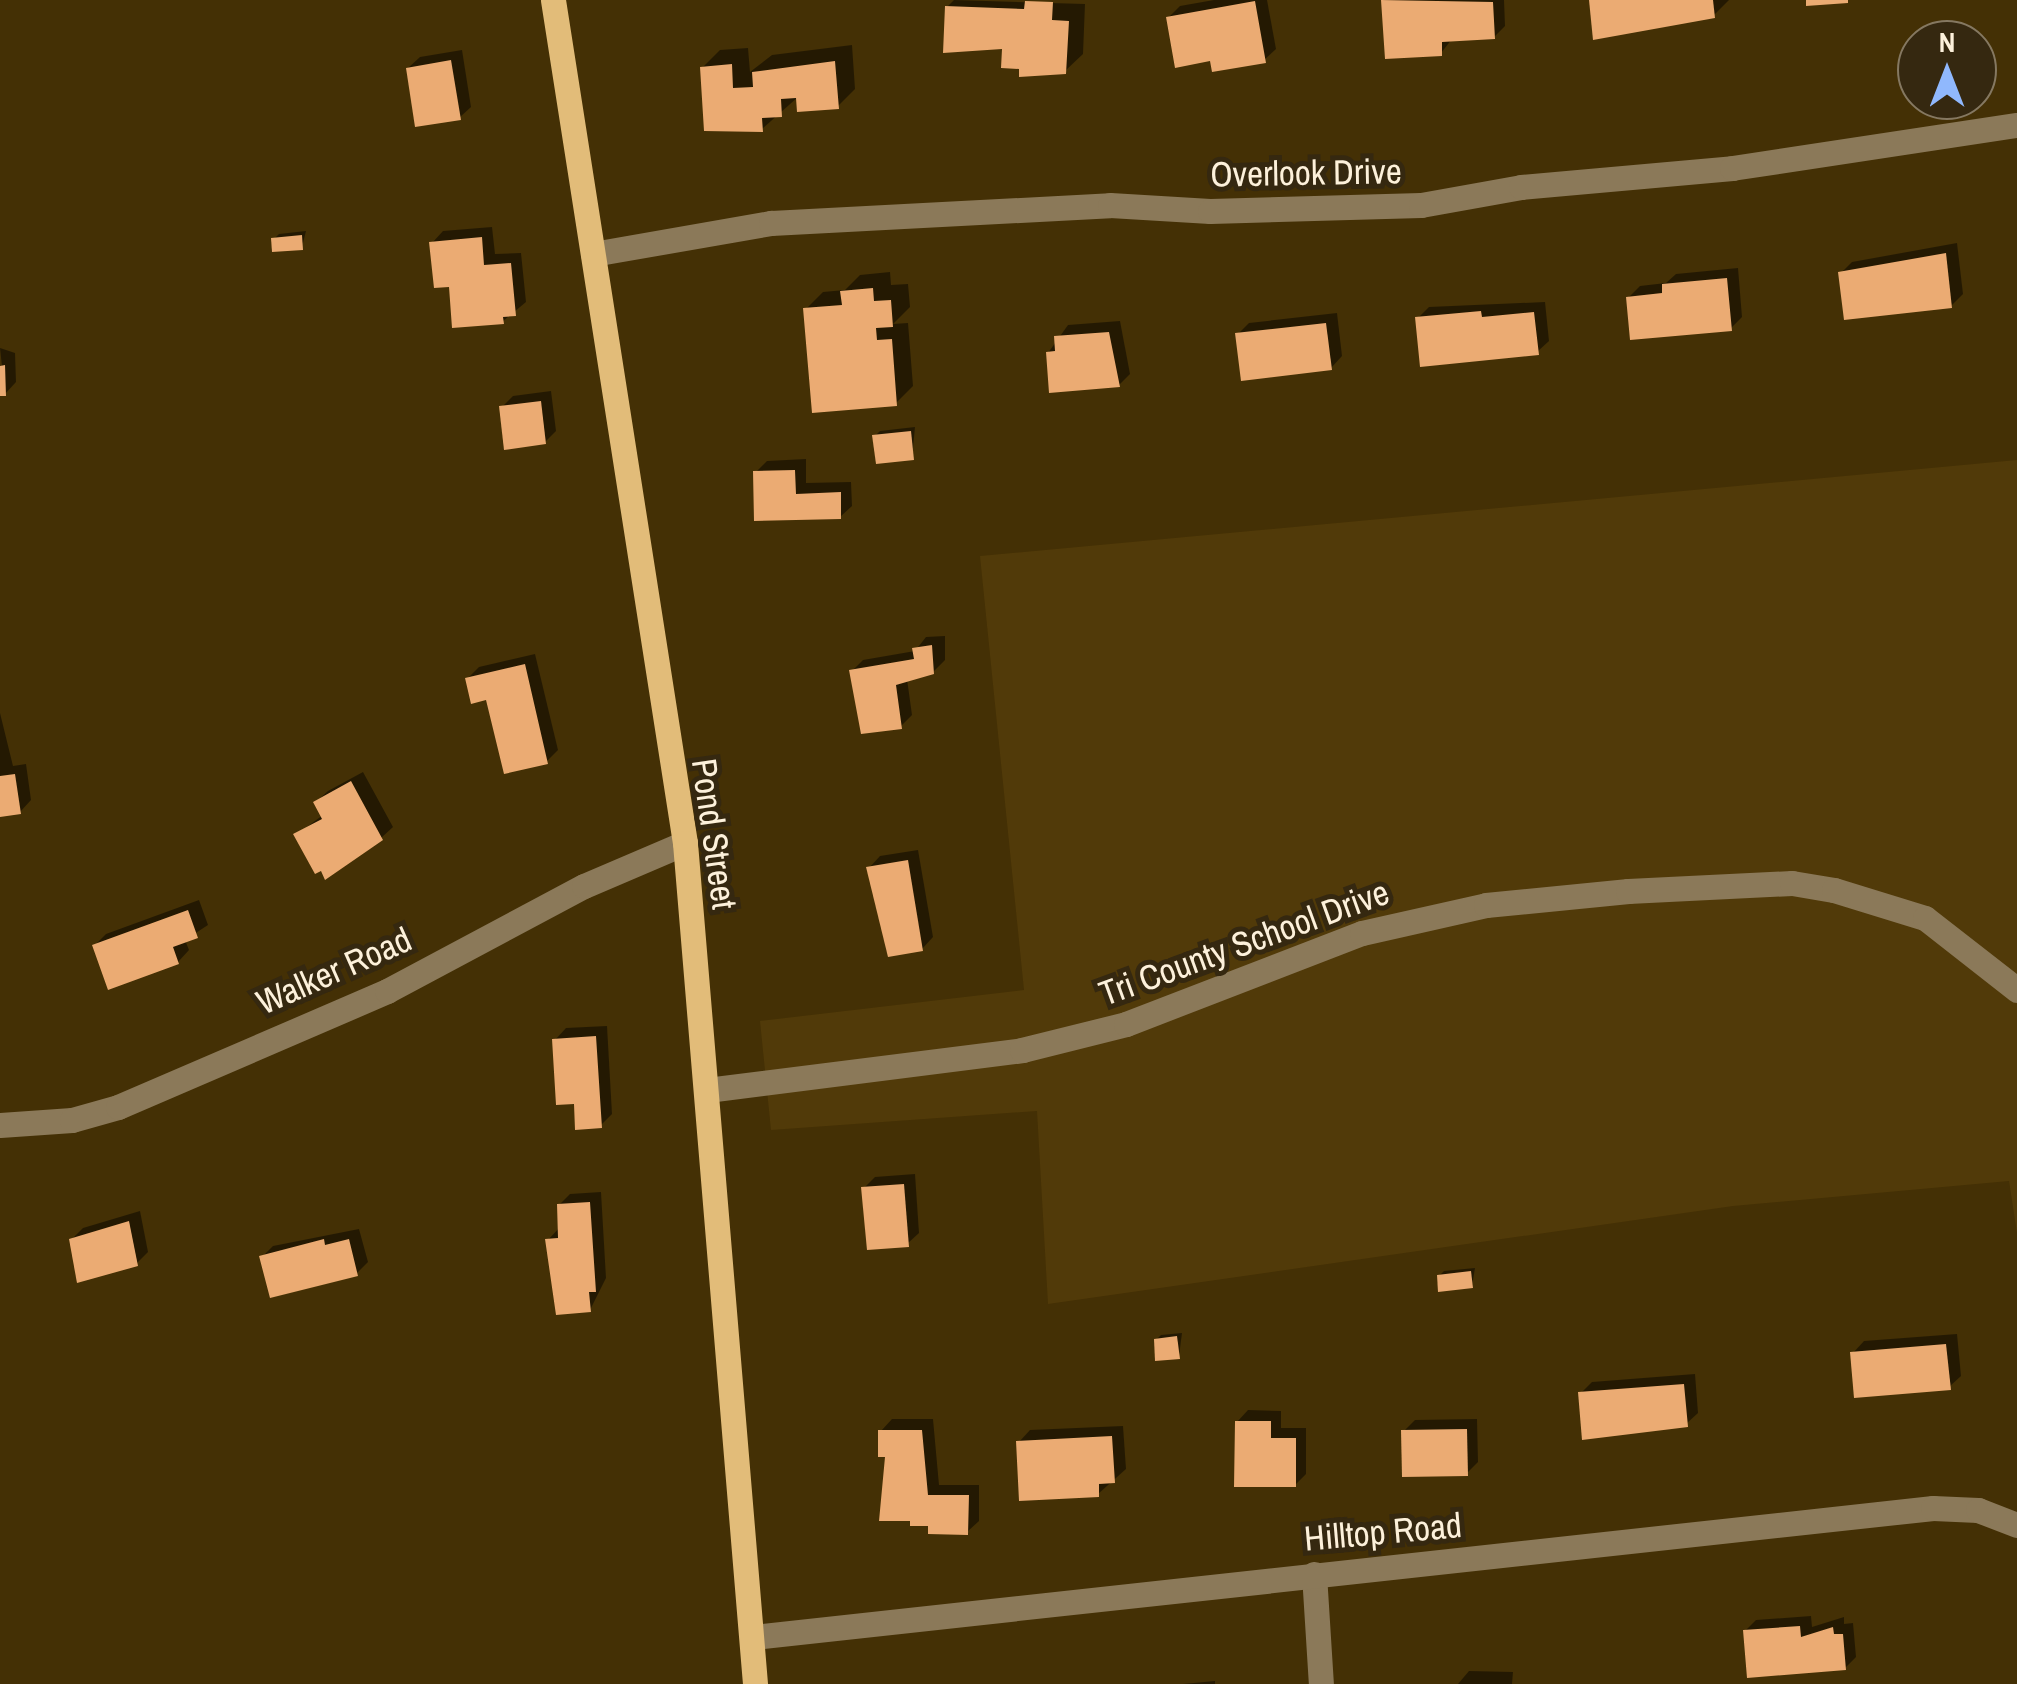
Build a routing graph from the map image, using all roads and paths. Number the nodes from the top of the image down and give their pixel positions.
1 (553, 0) edge
2 (2017, 124) edge
3 (593, 254) junction
4 (684, 844) junction
5 (2017, 990) edge
6 (707, 1090) junction
7 (0, 1126) edge
8 (2017, 1526) edge
9 (1314, 1574) junction
10 (753, 1637) junction
11 (755, 1684) edge
12 (1321, 1684) edge

1 - 3 main road, Pond Street
2 - 3 street, Overlook Drive
3 - 4 main road, Pond Street
4 - 6 main road, Pond Street
4 - 7 street, Walker Road
5 - 6 street, Tri County School Drive
6 - 10 main road, Pond Street
8 - 9 street, Hilltop Road
9 - 10 street, Hilltop Road
9 - 12 street
10 - 11 main road, Pond Street

